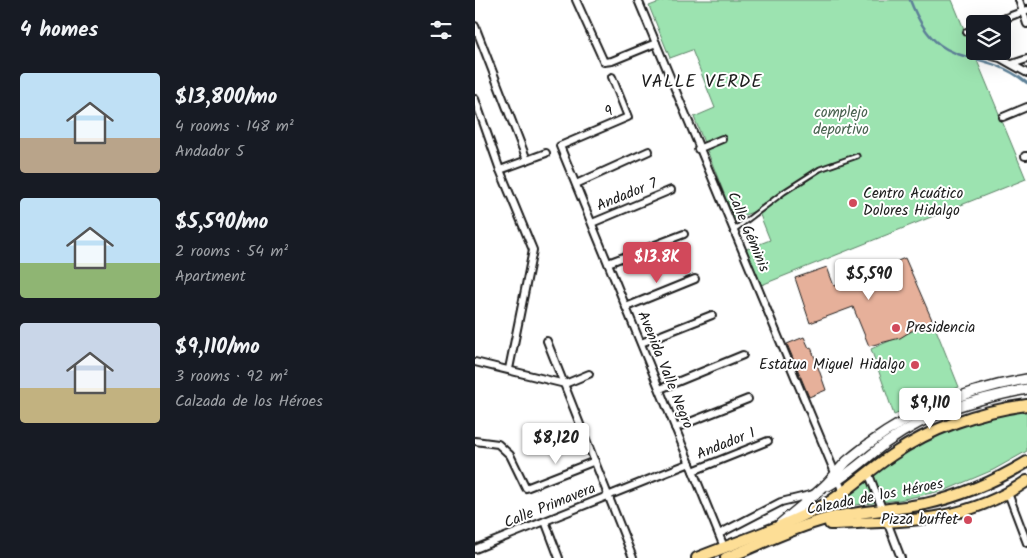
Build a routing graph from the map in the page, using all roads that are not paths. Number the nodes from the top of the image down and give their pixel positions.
1 (576, 0) edge
2 (638, 0) edge
3 (1019, 0) edge
4 (1025, 11) edge
5 (1011, 16) edge
6 (1027, 24) edge
7 (475, 26) edge
8 (656, 43) junction
9 (1027, 59) edge
10 (1004, 60) edge
11 (1012, 64) junction
12 (1027, 74) edge
13 (612, 77) dead end
14 (475, 99) edge
15 (1027, 107) edge
16 (1003, 117) dead end
17 (722, 139) dead end
18 (561, 146) joint
19 (698, 149) junction
20 (649, 151) dead end
21 (546, 153) dead end
22 (857, 156) dead end
23 (527, 160) junction
24 (500, 170) junction
25 (576, 184) junction
26 (671, 190) dead end
27 (592, 223) junction
28 (733, 230) junction
29 (684, 234) dead end
30 (608, 263) junction
31 (695, 280) dead end
32 (626, 307) junction
33 (712, 315) dead end
34 (547, 341) dead end
35 (641, 343) junction
36 (743, 355) dead end
37 (475, 362) edge
38 (509, 369) junction
39 (589, 374) dead end
40 (1027, 379) edge
41 (1006, 383) junction
42 (565, 384) junction
43 (660, 389) junction
44 (1027, 389) edge
45 (1009, 392) junction
46 (748, 399) dead end
47 (1027, 405) edge
48 (675, 428) junction
49 (883, 439) junction
50 (475, 441) edge
51 (768, 441) dead end
52 (595, 461) junction
53 (1027, 462) edge
54 (690, 463) junction
55 (693, 471) junction
56 (869, 472) junction
57 (836, 477) junction
58 (1027, 481) edge
59 (820, 491) junction
60 (843, 492) junction
61 (1008, 493) junction
62 (608, 496) junction
63 (883, 509) junction
64 (545, 521) junction
65 (887, 522) junction
66 (807, 525) junction
67 (778, 526) junction
68 (719, 534) junction
69 (1027, 543) edge
70 (724, 547) junction
71 (475, 549) edge
72 (559, 558) edge
73 (633, 558) edge
74 (697, 558) edge
75 (726, 558) edge
76 (901, 558) edge

1 - 8 street
2 - 8 street, Calle Géminis
3 - 4 street
4 - 5 street
4 - 6 street
7 - 23 street
8 - 19 street, Calle Géminis
9 - 11 street
10 - 11 street
11 - 12 street
13 - 18 street, 9
14 - 24 street
15 - 16 street
17 - 19 street
18 - 25 street, Avenida Valle Negro
19 - 28 street, Calle Géminis
20 - 25 street
21 - 23 street
22 - 28 lane
23 - 24 street
24 - 38 street
25 - 27 street, Avenida Valle Negro
26 - 27 street, Andador 7
27 - 30 street, Avenida Valle Negro
28 - 57 street, Calle Géminis
29 - 30 street
30 - 32 street, Avenida Valle Negro
31 - 32 street
32 - 35 street, Avenida Valle Negro
33 - 35 street
34 - 42 street
35 - 43 street, Avenida Valle Negro
36 - 43 street
37 - 38 street
38 - 42 street
39 - 42 street
40 - 41 street
41 - 45 street
41 - 49 street
42 - 52 street
43 - 48 street, Avenida Valle Negro
44 - 45 street
45 - 49 street
46 - 48 street
47 - 56 main road, Calzada de los Héroes
48 - 54 street, Avenida Valle Negro
49 - 57 street
50 - 52 street
51 - 55 street, Andador 1
52 - 62 street
53 - 63 main road, Calzada de los Héroes
54 - 55 street, Avenida Valle Negro
54 - 62 street, Calle Primavera
55 - 68 street, Avenida Valle Negro
56 - 60 main road, Calzada de los Héroes
56 - 63 street
57 - 59 street
57 - 60 street, Calle Géminis
58 - 61 main road
59 - 67 street
59 - 68 street
60 - 67 main road, Calzada de los Héroes
61 - 65 main road
61 - 69 street
62 - 64 street, Calle Primavera
62 - 73 street
63 - 65 street
63 - 66 main road, Calzada de los Héroes
64 - 71 street, Calle Primavera
64 - 72 street
65 - 66 main road
65 - 76 street
66 - 75 main road, Calzada de los Héroes
67 - 70 main road, Calzada de los Héroes
68 - 70 street, Avenida Valle Negro
70 - 74 main road, Calzada de los Héroes

